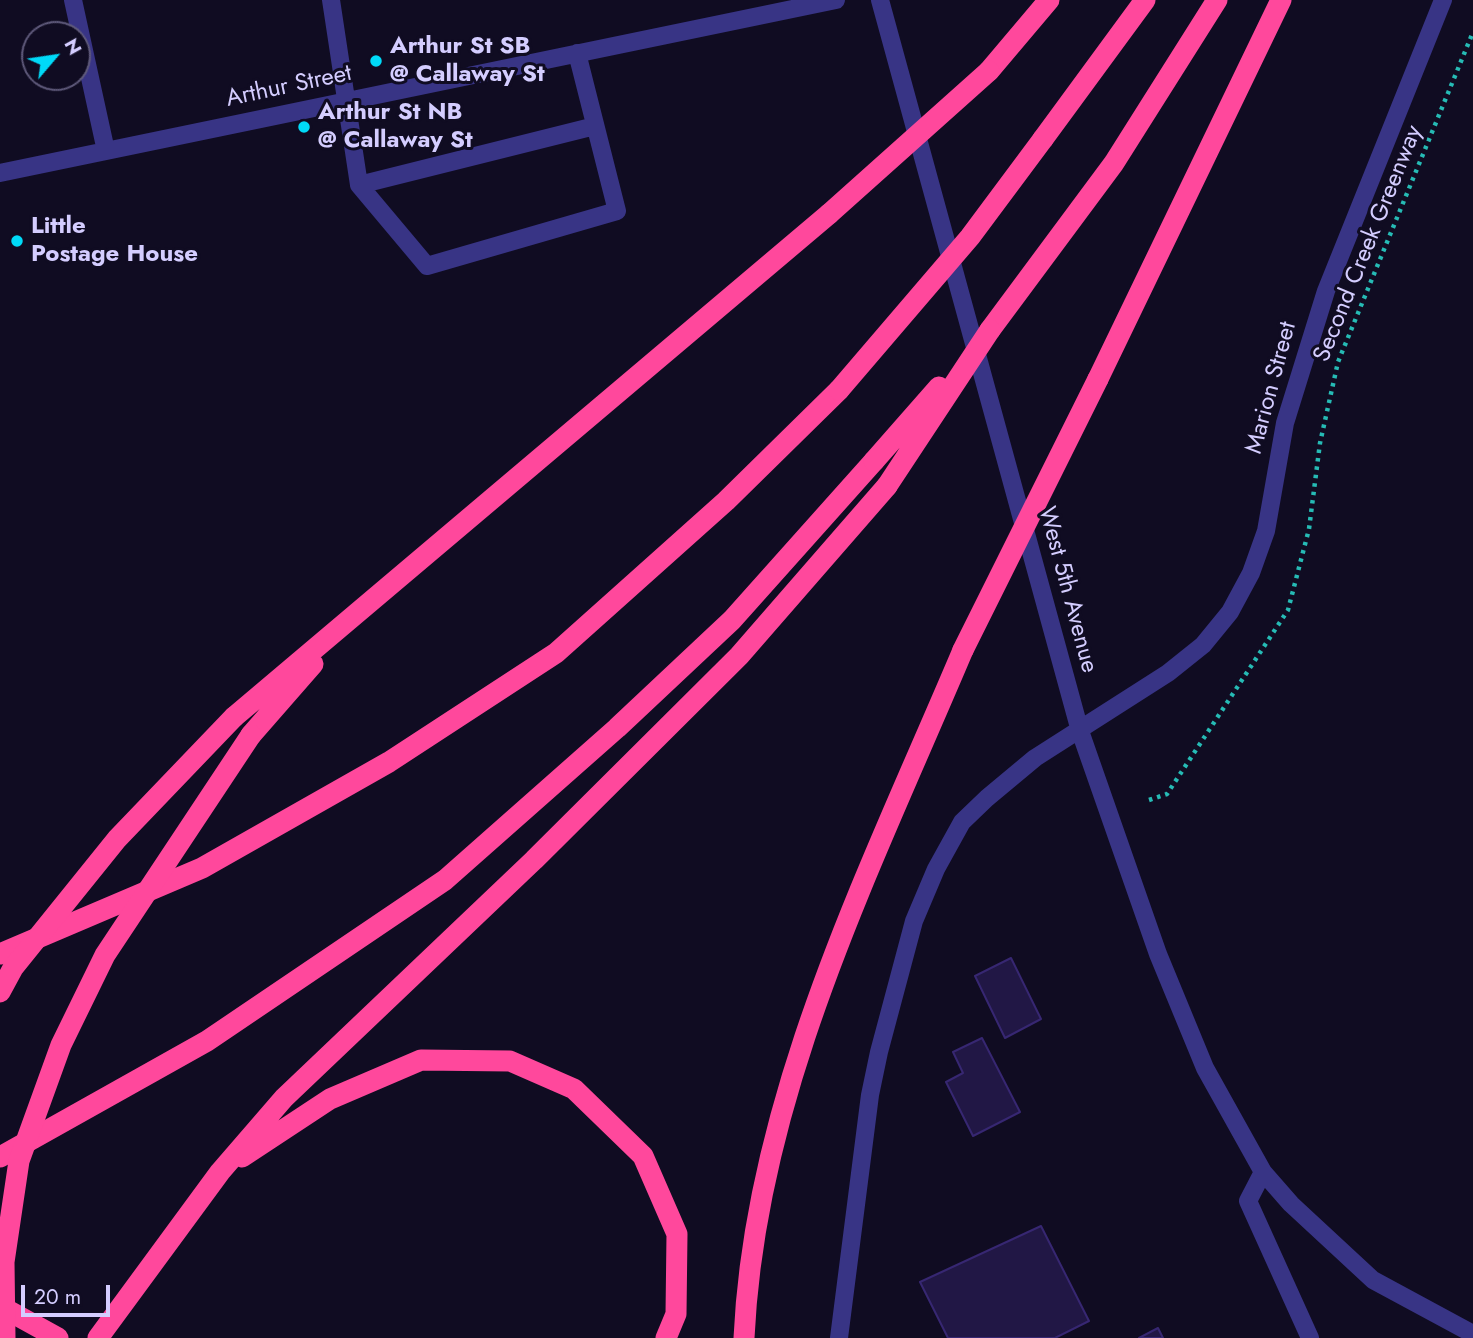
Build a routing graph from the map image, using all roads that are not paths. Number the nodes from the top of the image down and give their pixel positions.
1 (73, 0) edge
2 (331, 0) edge
3 (836, 0) edge
4 (880, 0) edge
5 (1049, 0) edge
6 (1145, 0) edge
7 (1217, 0) edge
8 (1281, 0) edge
9 (1443, 0) edge
10 (577, 53) junction
11 (344, 101) junction
12 (596, 125) junction
13 (106, 151) junction
14 (0, 173) edge
15 (359, 185) junction
16 (990, 330) junction
17 (361, 609) junction
18 (1080, 731) junction
19 (0, 954) edge
20 (0, 992) edge
21 (7, 1154) edge
22 (220, 1172) junction
23 (1263, 1172) junction
24 (0, 1306) edge
25 (39, 1325) junction
26 (1473, 1334) edge
27 (5, 1338) edge
28 (58, 1338) edge
29 (65, 1338) edge
30 (98, 1338) edge
31 (666, 1338) edge
32 (744, 1338) edge
33 (839, 1338) edge
34 (1310, 1338) edge

1 - 13 street
2 - 11 street
3 - 10 street, Arthur Street
4 - 18 street, West 5th Avenue
5 - 17 highway, bridge
6 - 19 highway, bridge
7 - 16 highway
8 - 32 highway, bridge
9 - 18 street, Marion Street
10 - 11 street, Arthur Street
10 - 12 street
11 - 13 street, Arthur Street
11 - 15 street
12 - 15 street
12 - 15 street
13 - 14 street, Arthur Street
16 - 21 highway, bridge
16 - 22 highway, bridge
17 - 20 highway, bridge
17 - 27 highway, bridge
18 - 23 street, West 5th Avenue
18 - 33 street, Marion Street
22 - 30 highway
22 - 31 highway
23 - 26 street, West 5th Avenue
23 - 34 street
24 - 25 highway
25 - 28 highway
25 - 29 highway

